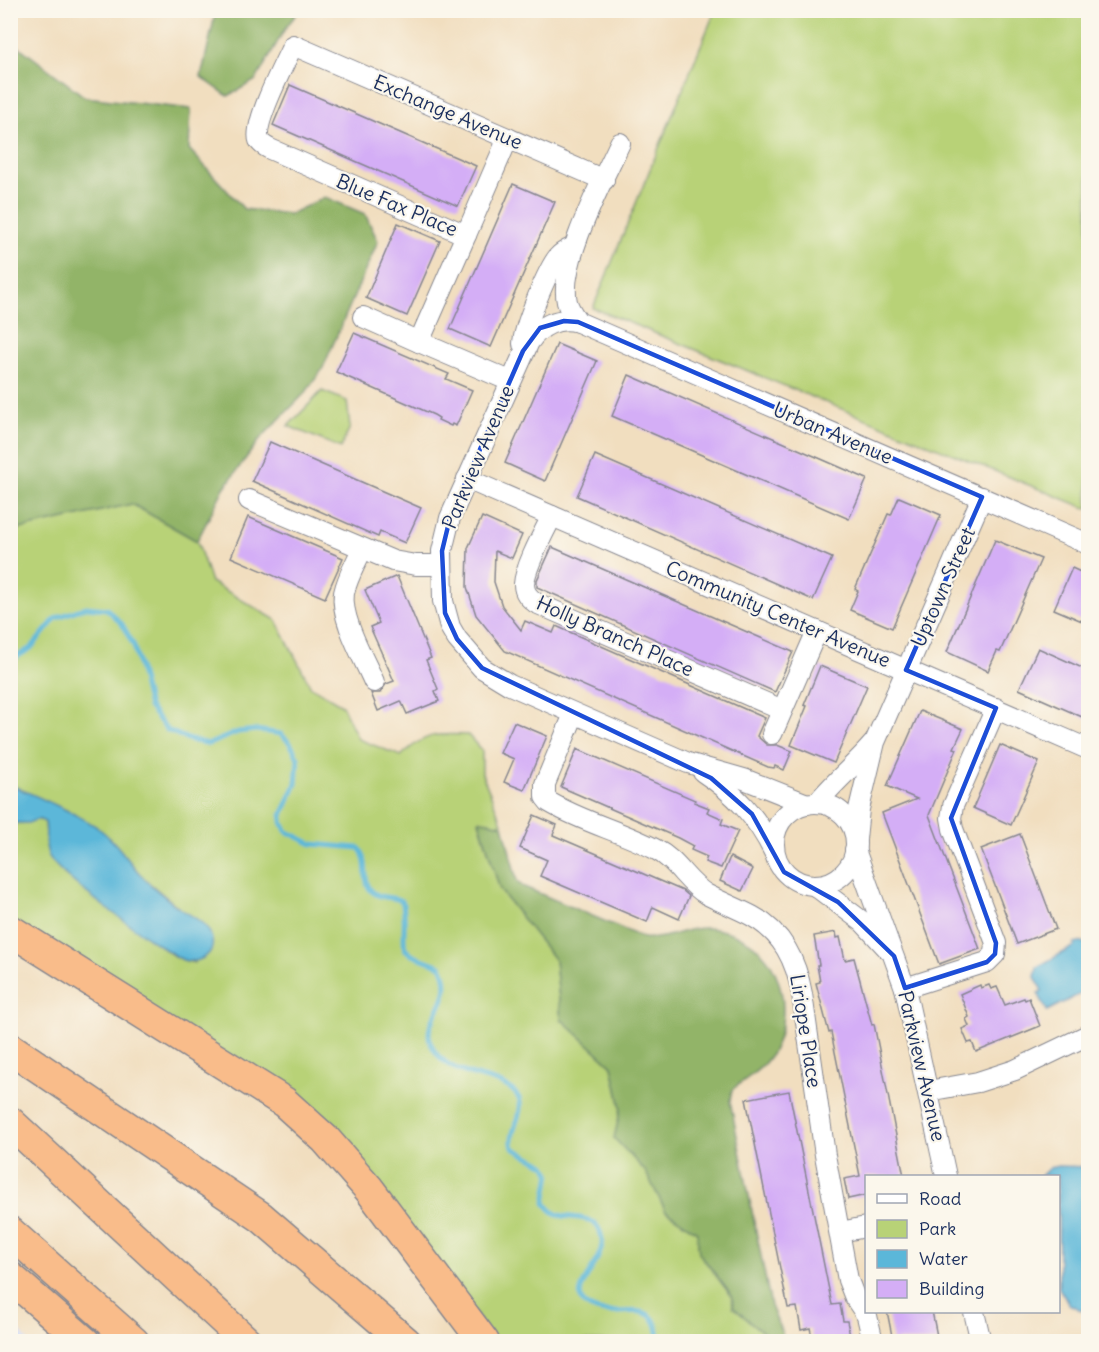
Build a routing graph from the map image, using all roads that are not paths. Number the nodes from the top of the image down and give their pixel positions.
1 (293, 45) joint
2 (508, 138) junction
3 (620, 143) dead end
4 (604, 180) junction
5 (466, 235) junction
6 (574, 247) junction
7 (363, 317) dead end
8 (578, 322) junction
9 (419, 342) junction
10 (523, 351) junction
11 (510, 381) junction
12 (467, 479) junction
13 (982, 497) junction
14 (249, 500) dead end
15 (552, 516) junction
16 (1089, 544) edge
17 (362, 549) junction
18 (441, 565) junction
19 (817, 631) junction
20 (906, 670) junction
21 (374, 682) dead end
22 (996, 708) junction
23 (782, 710) junction
24 (574, 714) junction
25 (772, 734) dead end
26 (874, 742) junction
27 (1089, 749) edge
28 (688, 763) junction
29 (812, 803) junction
30 (856, 844) junction
31 (774, 853) junction
32 (814, 885) junction
33 (10, 930) edge
34 (894, 956) junction
35 (905, 988) junction
36 (1089, 1035) edge
37 (10, 1048) edge
38 (928, 1091) junction
39 (10, 1122) edge
40 (946, 1175) edge
41 (865, 1227) edge
42 (10, 1232) edge
43 (840, 1232) junction
44 (10, 1277) edge
45 (10, 1290) edge
46 (865, 1313) edge
47 (865, 1313) edge
48 (974, 1313) edge
49 (61, 1341) edge
50 (86, 1341) edge
51 (134, 1341) edge
52 (247, 1341) edge
53 (406, 1341) edge
54 (484, 1341) edge
55 (873, 1341) edge
56 (981, 1341) edge

1 - 2 street, Exchange Avenue
1 - 5 street, Blue Fax Place
2 - 4 street, Exchange Avenue
2 - 5 street
3 - 4 street, Parkview Avenue
4 - 6 street, Parkview Avenue
5 - 9 street, Blue Fax Place
6 - 8 street
6 - 10 street, Parkview Avenue
7 - 9 street
8 - 10 street, Urban Avenue
8 - 13 street, Urban Avenue
9 - 11 street
10 - 11 street, Parkview Avenue
11 - 12 street, Parkview Avenue
12 - 15 street, Community Center Avenue
12 - 18 street, Parkview Avenue
13 - 16 street, Urban Avenue
13 - 20 street, Uptown Street
14 - 17 street
15 - 19 street, Community Center Avenue
15 - 23 street, Holly Branch Place
17 - 18 street
17 - 21 street
18 - 24 street, Parkview Avenue
19 - 20 street, Community Center Avenue
19 - 23 street
20 - 22 street, Community Center Avenue
20 - 26 street, Uptown Street
22 - 27 street, Community Center Avenue
22 - 35 street
23 - 25 street
24 - 28 street, Parkview Avenue
24 - 43 street, Liriope Place
26 - 29 street, Uptown Street
26 - 30 street, Uptown Street
28 - 29 street, Parkview Avenue
28 - 31 street, Parkview Avenue
29 - 30 street
29 - 31 street
30 - 32 street
30 - 34 street, Parkview Avenue
31 - 32 street
32 - 34 street, Parkview Avenue
33 - 54 highway
34 - 35 street, Parkview Avenue
35 - 38 street, Parkview Avenue
36 - 38 street
37 - 53 highway
38 - 40 street, Parkview Avenue
39 - 52 highway
41 - 43 street
42 - 51 highway
43 - 47 street, Liriope Place
44 - 50 highway
45 - 49 highway
46 - 55 street, Liriope Place
48 - 56 street

